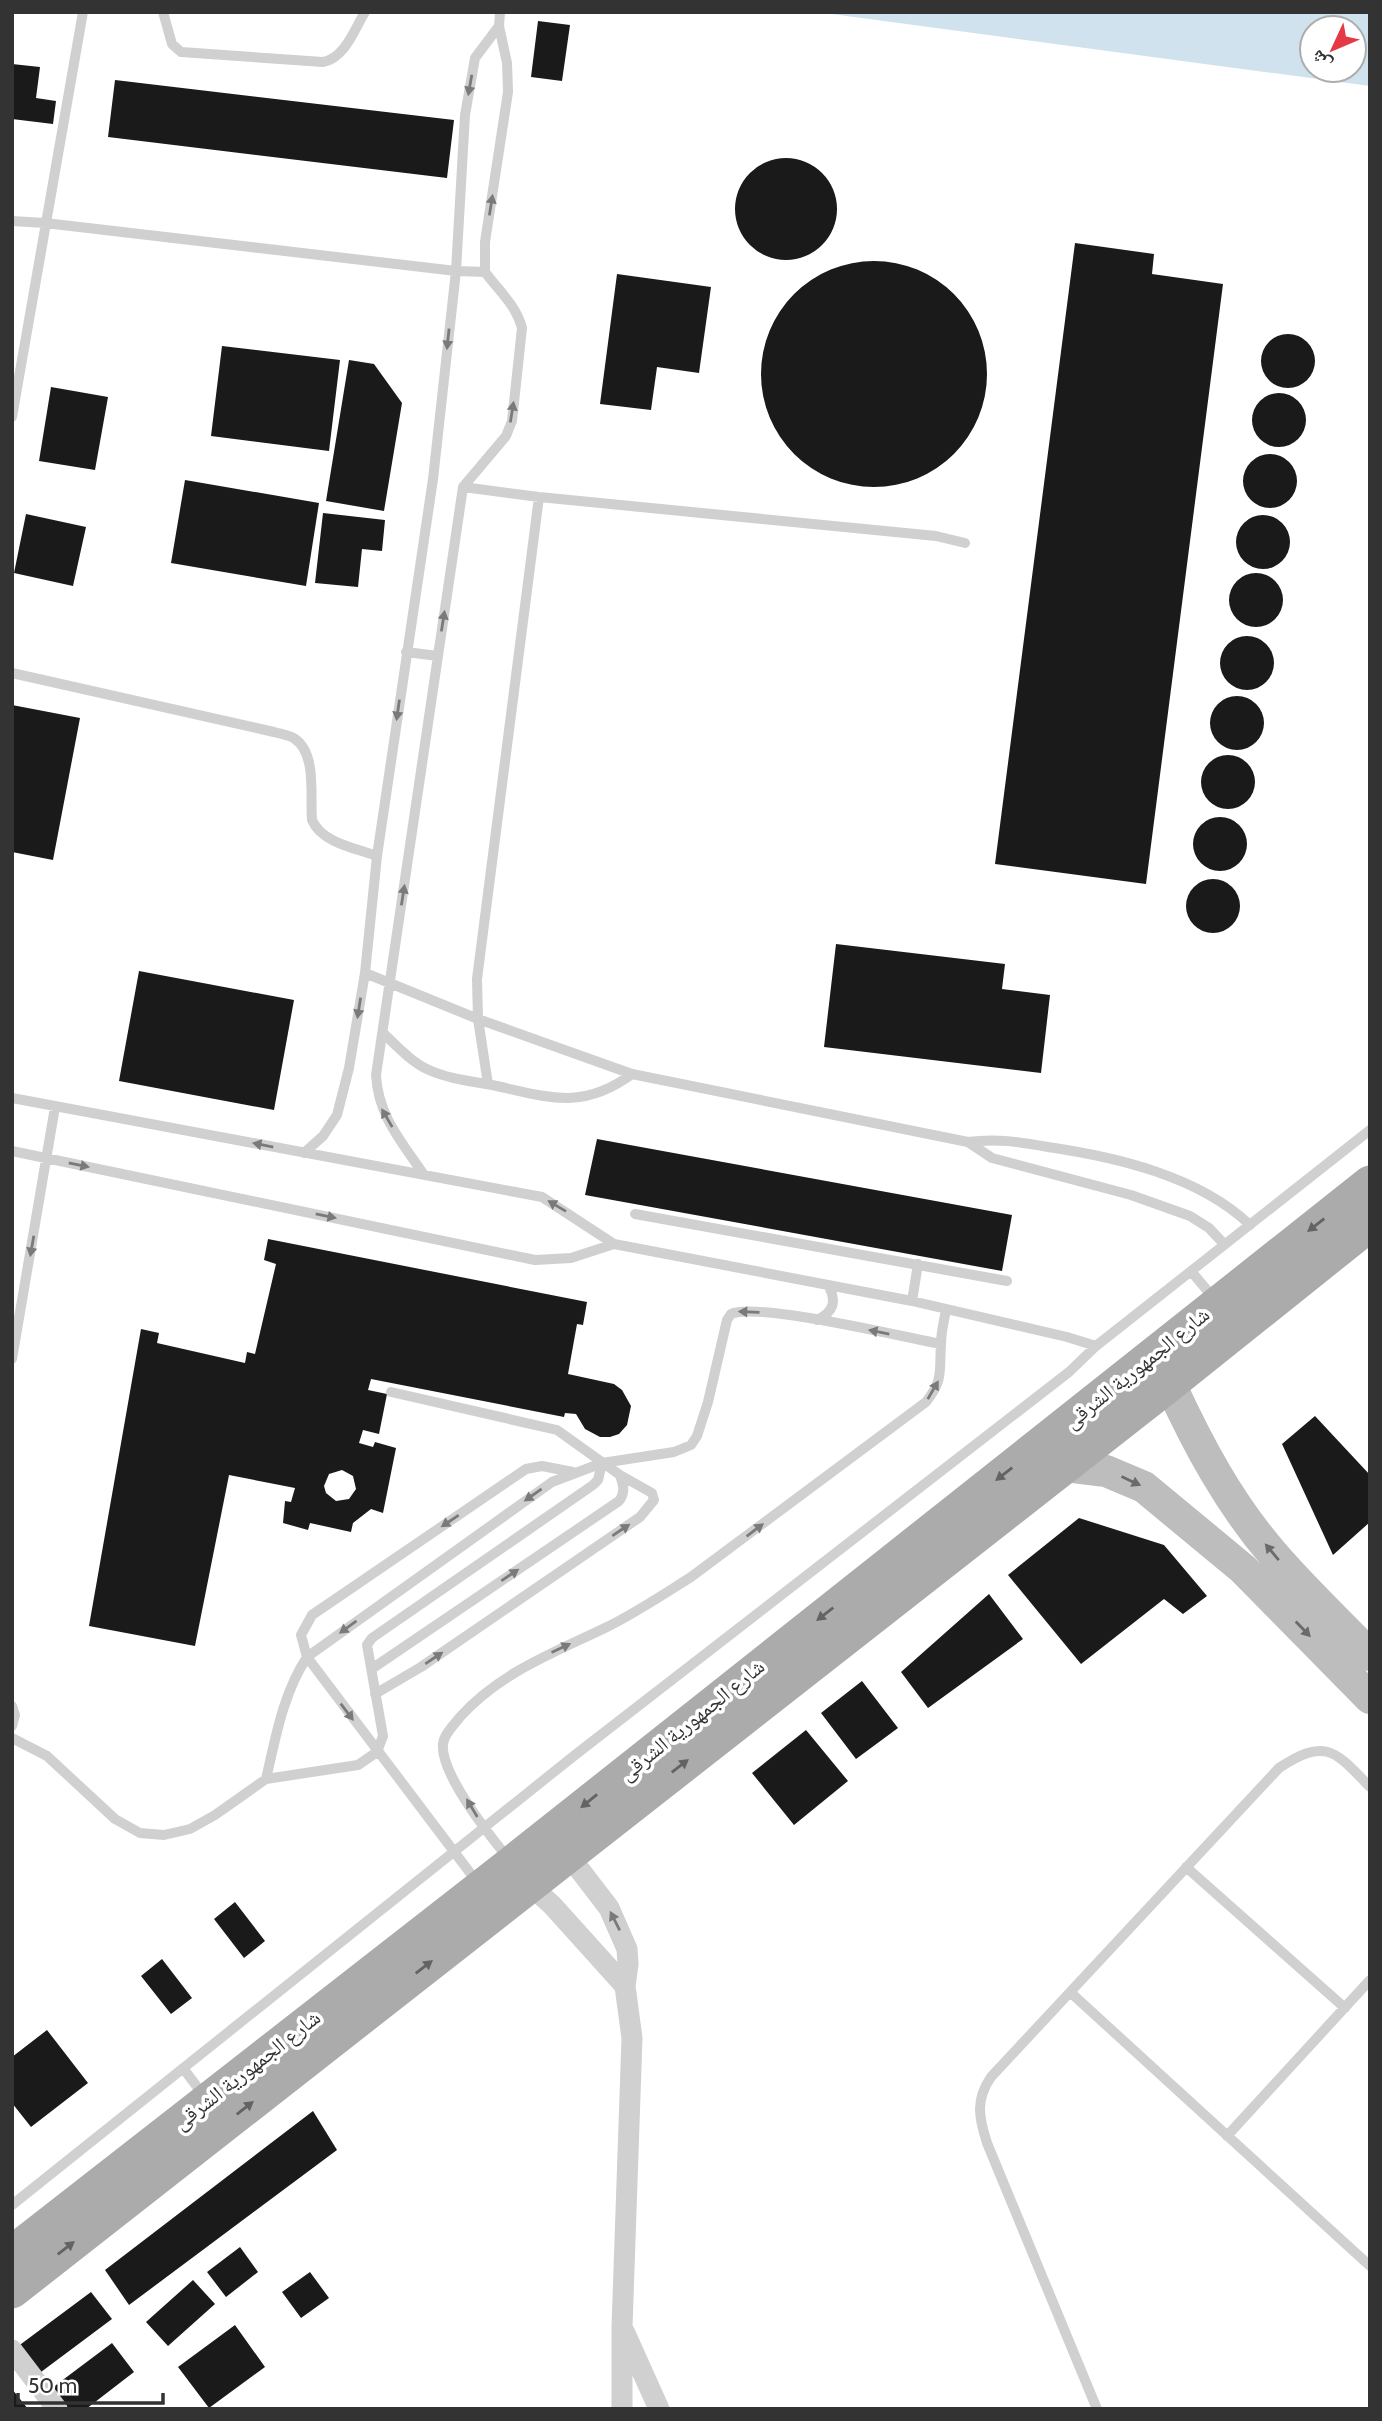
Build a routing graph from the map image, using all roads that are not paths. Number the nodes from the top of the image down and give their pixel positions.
1 (83, 12) edge
2 (163, 12) edge
3 (365, 12) edge
4 (500, 12) edge
5 (499, 26) junction
6 (12, 221) edge
7 (45, 223) junction
8 (456, 271) junction
9 (485, 272) junction
10 (12, 417) edge
11 (463, 487) junction
12 (539, 496) junction
13 (965, 544) dead end
14 (406, 652) junction
15 (438, 656) junction
16 (12, 673) edge
17 (377, 856) junction
18 (365, 973) junction
19 (390, 984) junction
20 (478, 1019) junction
21 (383, 1033) junction
22 (632, 1074) junction
23 (488, 1084) junction
24 (12, 1098) edge
25 (55, 1107) junction
26 (1370, 1130) edge
27 (968, 1142) junction
28 (12, 1151) edge
29 (304, 1153) junction
30 (48, 1158) junction
31 (424, 1175) junction
32 (1370, 1183) edge
33 (635, 1214) dead end
34 (1370, 1224) edge
35 (1250, 1225) junction
36 (614, 1244) junction
37 (1224, 1244) junction
38 (918, 1264) junction
39 (1191, 1271) junction
40 (1007, 1281) dead end
41 (828, 1285) junction
42 (912, 1301) junction
43 (946, 1310) junction
44 (817, 1320) junction
45 (1213, 1321) junction
46 (940, 1344) junction
47 (1096, 1346) junction
48 (12, 1359) edge
49 (1170, 1384) junction
50 (391, 1392) dead end
51 (1054, 1455) junction
52 (602, 1463) junction
53 (575, 1473) junction
54 (620, 1475) junction
55 (1370, 1655) edge
56 (307, 1657) junction
57 (373, 1668) junction
58 (375, 1694) junction
59 (1370, 1698) edge
60 (12, 1706) edge
61 (12, 1726) edge
62 (12, 1738) edge
63 (377, 1752) junction
64 (266, 1779) junction
65 (1370, 1787) edge
66 (484, 1828) junction
67 (558, 1844) junction
68 (454, 1852) junction
69 (1186, 1867) junction
70 (521, 1874) junction
71 (481, 1887) junction
72 (1370, 1980) edge
73 (625, 1986) junction
74 (1070, 1992) junction
75 (1345, 2008) junction
76 (183, 2068) junction
77 (208, 2101) junction
78 (1227, 2136) junction
79 (12, 2205) edge
80 (12, 2253) edge
81 (1370, 2266) edge
82 (12, 2291) edge
83 (622, 2327) junction
84 (12, 2350) edge
85 (57, 2409) edge
86 (622, 2409) edge
87 (659, 2409) edge
88 (1097, 2409) edge

1 - 7 lane
2 - 3 lane
4 - 5 lane
5 -> 8 lane
9 -> 5 lane
6 - 7 lane
7 - 8 lane
7 - 10 lane
8 - 9 lane
8 -> 14 lane
11 -> 9 lane
11 - 12 lane
15 -> 11 lane
12 - 13 lane
12 - 20 lane
14 - 15 lane
14 -> 17 lane
19 -> 15 lane
16 - 17 lane
17 - 18 lane
18 - 19 lane
18 -> 29 lane
19 - 20 lane
19 - 21 lane
20 - 22 lane
20 - 23 lane
21 - 23 lane
31 -> 21 lane
22 - 23 lane
22 - 27 lane
24 - 25 lane
29 -> 25 lane
25 - 30 lane
26 - 35 lane
27 - 35 lane
27 - 37 lane
28 - 30 lane
29 - 31 lane
30 -> 36 lane
30 -> 48 lane
36 -> 31 lane
32 -> 45 main road, شارع الجمهورية الشرقى
33 - 38 lane
34 - 45 main road, شارع الجمهورية الشرقى
35 - 37 lane
36 - 41 lane
37 - 39 lane
38 - 40 lane
38 - 42 lane
39 - 45 lane
39 - 47 lane
41 - 42 lane
41 - 44 lane
42 - 43 lane
43 - 46 lane
43 - 47 lane
46 -> 44 lane
44 -> 52 lane
45 - 49 main road, شارع الجمهورية الشرقى
45 - 51 main road, شارع الجمهورية الشرقى
66 -> 46 lane
47 - 66 lane
49 - 51 main road, شارع الجمهورية الشرقى
55 -> 49 main road
50 - 52 lane
51 -> 59 main road
51 - 67 main road, شارع الجمهورية الشرقى
52 - 53 lane
52 - 54 lane
52 - 57 lane
53 -> 56 lane
53 -> 56 lane
57 -> 54 lane
58 -> 54 lane
56 -> 63 lane
56 - 64 lane
57 - 58 lane
58 - 63 lane
60 - 61 lane
62 - 64 lane
63 - 64 lane
63 - 68 lane
65 - 69 lane
66 - 68 lane
66 - 70 lane
67 - 70 main road, شارع الجمهورية الشرقى
73 -> 67 street
68 - 71 lane
68 - 76 lane
69 - 74 lane
69 - 75 lane
70 - 71 main road, شارع الجمهورية الشرقى
70 - 73 street
82 -> 70 main road, شارع الجمهورية الشرقى
71 - 77 main road, شارع الجمهورية الشرقى
72 - 75 lane
73 - 83 street
74 - 78 lane
74 - 88 lane
75 - 78 lane
76 - 77 lane
76 - 79 lane
77 - 80 main road, شارع الجمهورية الشرقى
78 - 81 lane
83 - 86 street
83 - 87 street
84 - 85 street

